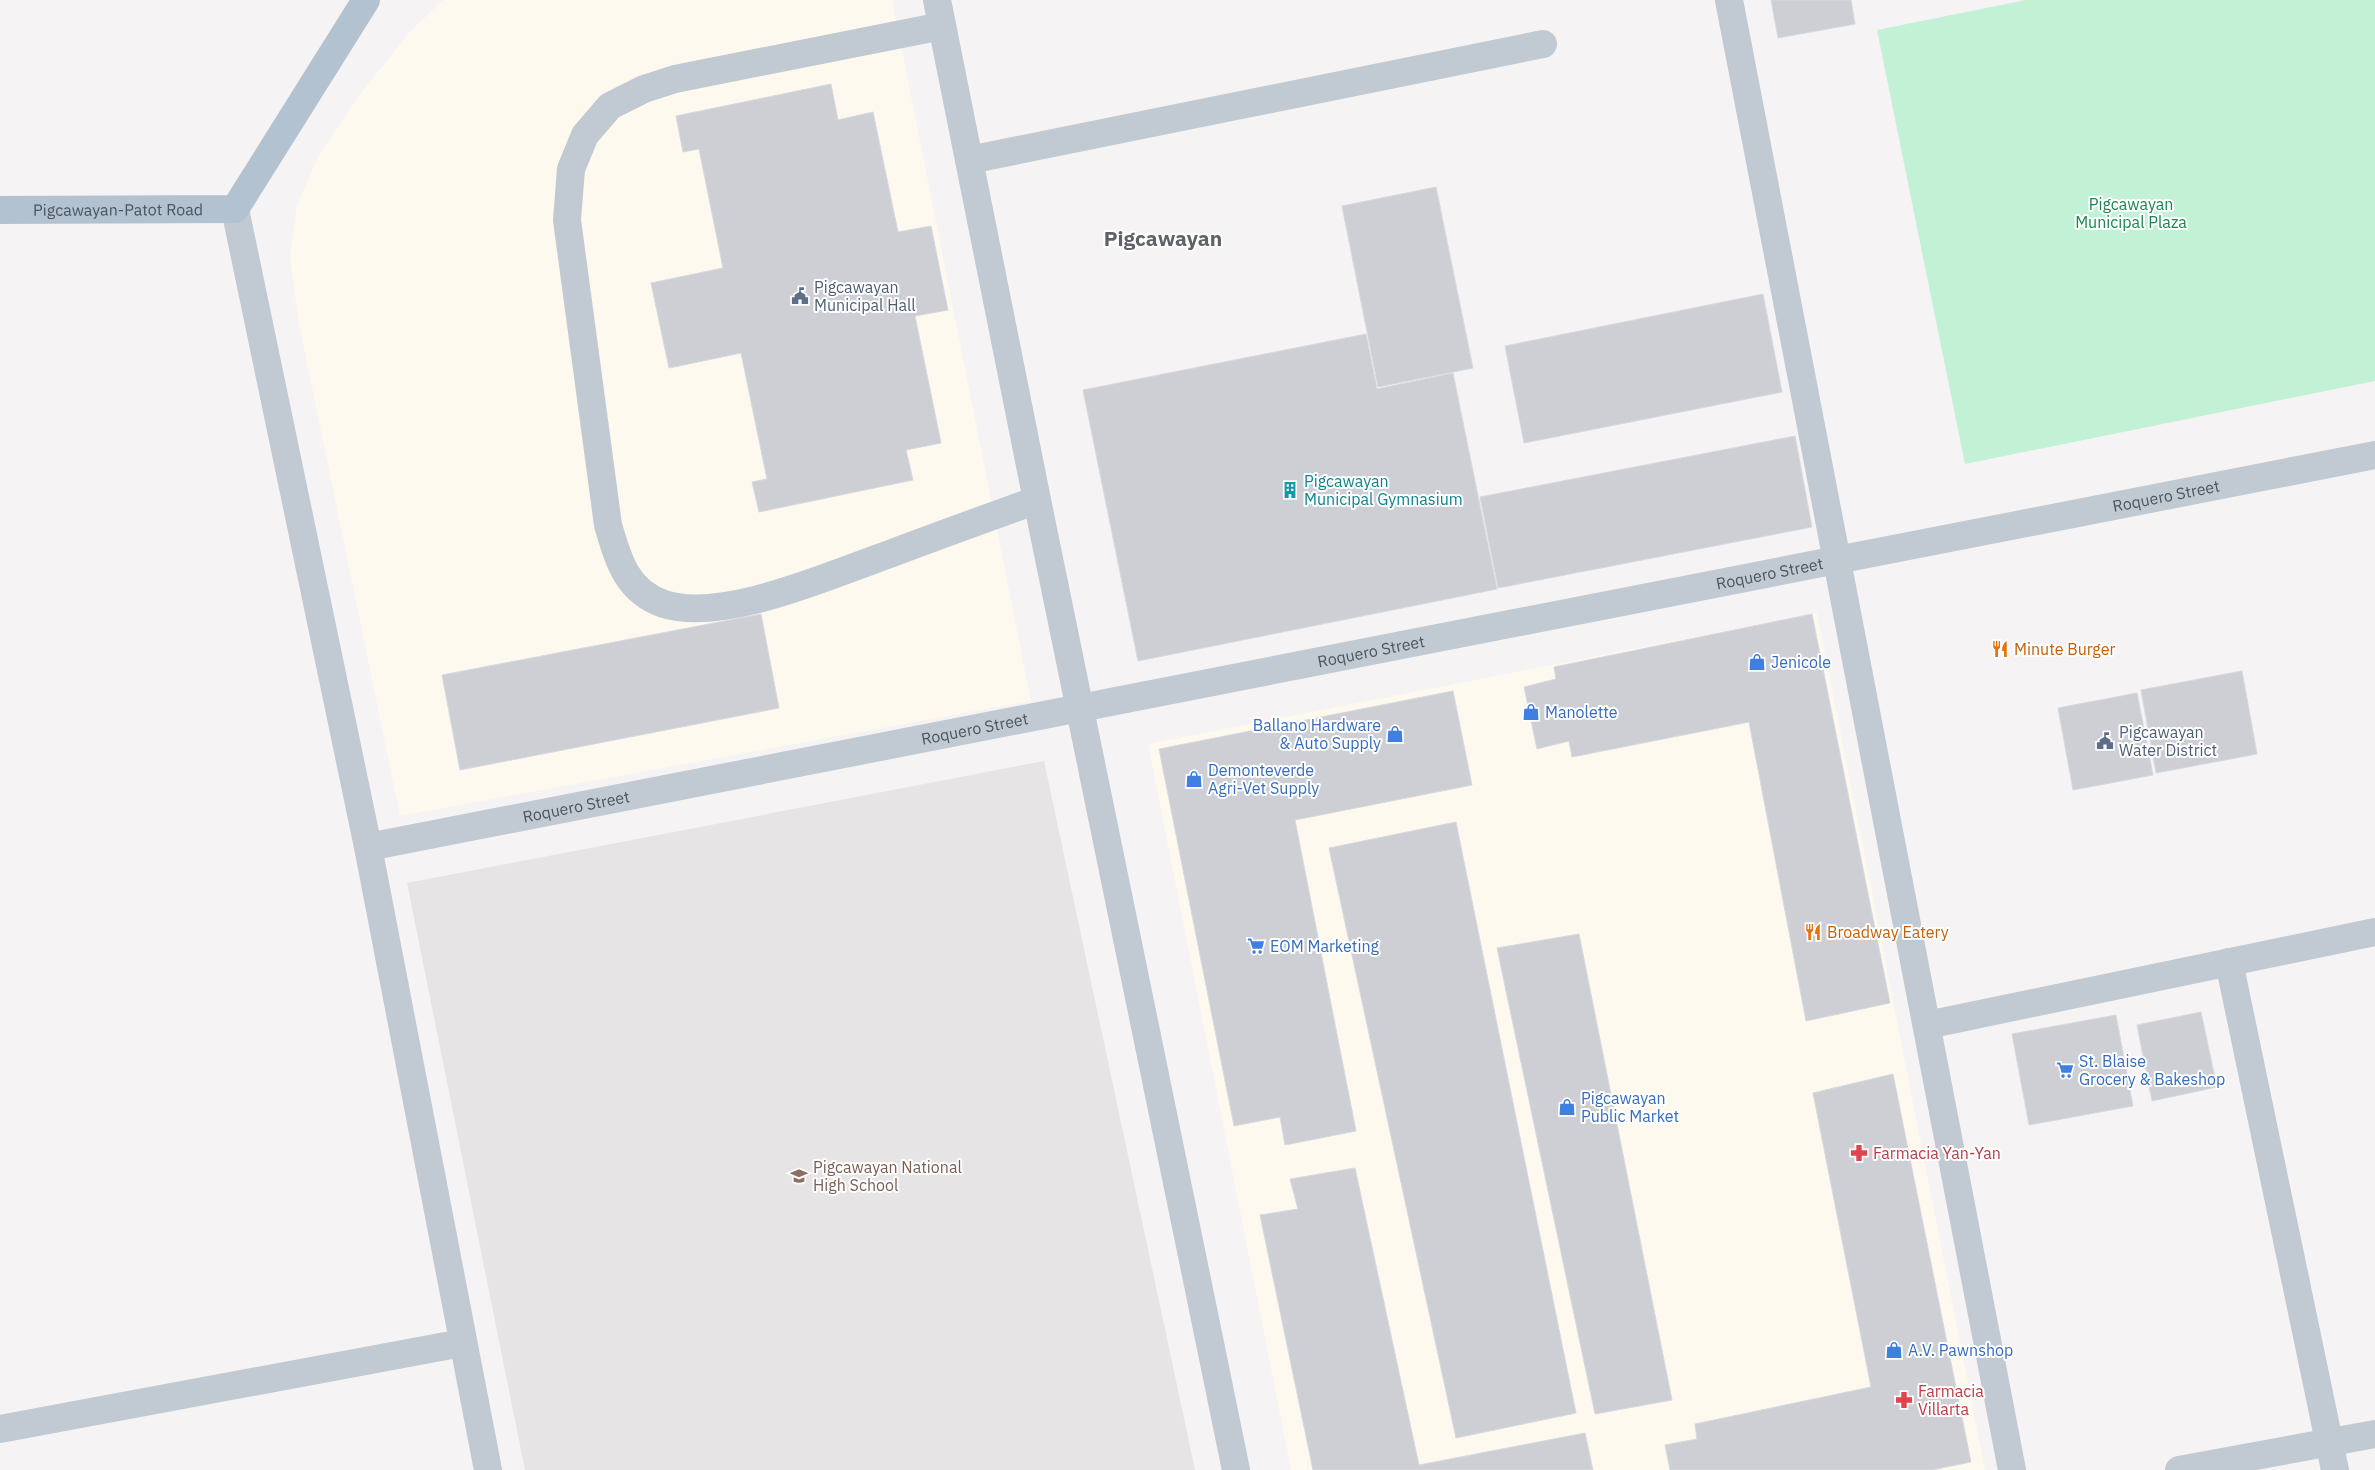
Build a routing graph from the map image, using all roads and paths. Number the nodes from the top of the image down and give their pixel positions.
1 (366, 0) edge
2 (1729, 0) edge
3 (940, 13) edge
4 (1543, 44) dead end
5 (969, 160) junction
6 (235, 209) junction
7 (0, 210) edge
8 (2375, 455) edge
9 (1036, 500) junction
10 (1837, 560) junction
11 (1080, 708) junction
12 (368, 847) junction
13 (2375, 932) edge
14 (2229, 962) junction
15 (1926, 1025) junction
16 (462, 1343) junction
17 (0, 1429) edge
18 (2375, 1434) edge
19 (2330, 1443) junction
20 (488, 1470) edge
21 (1236, 1470) edge
22 (2012, 1470) edge
23 (2179, 1470) edge
24 (2335, 1470) edge

1 - 6 main road
2 - 10 street
3 - 5 street
3 - 9 street
4 - 5 street
5 - 9 street
6 - 7 main road, Pigcawayan-Patot Road
6 - 12 street
8 - 10 street, Roquero Street
9 - 11 street
10 - 11 street, Roquero Street
10 - 15 street
11 - 12 street, Roquero Street
11 - 21 street
12 - 16 street
13 - 14 street
14 - 15 street
14 - 19 street
15 - 22 street
16 - 17 street
16 - 20 street
18 - 19 street
19 - 23 street
19 - 24 street

